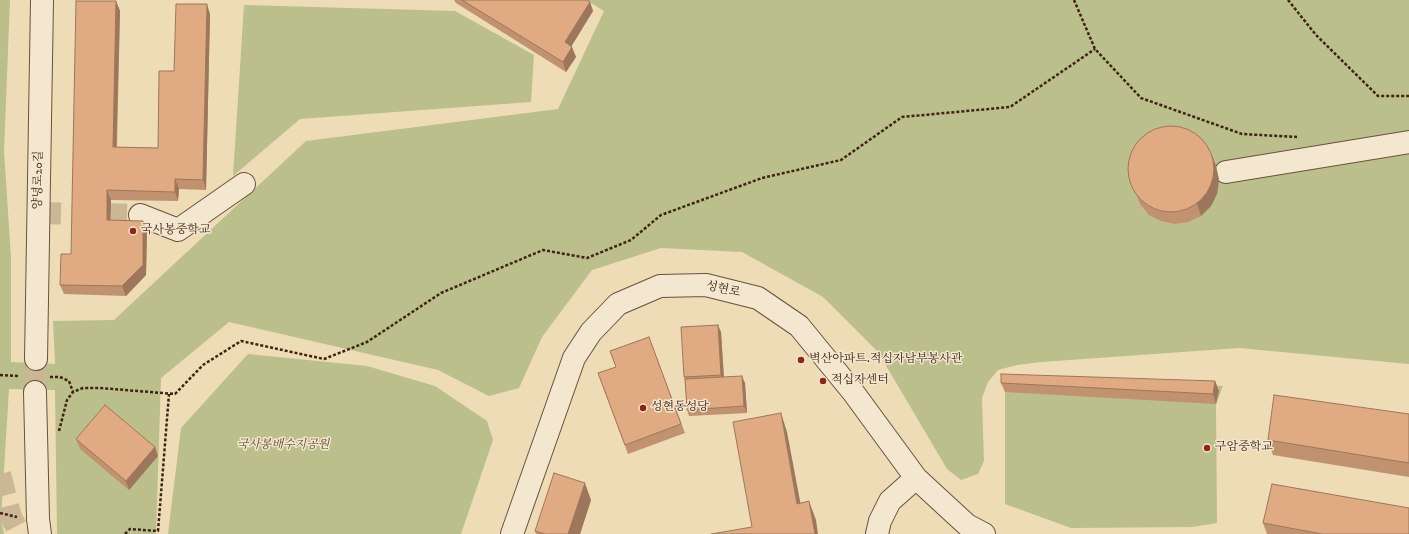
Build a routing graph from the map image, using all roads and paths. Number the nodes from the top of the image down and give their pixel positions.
1 (42, 0) edge
2 (1074, 0) edge
3 (1288, 0) edge
4 (1095, 49) junction
5 (1409, 96) edge
6 (1297, 137) dead end
7 (1409, 142) edge
8 (1226, 172) dead end
9 (244, 184) dead end
10 (140, 215) tunnel mouth
11 (36, 360) tunnel mouth
12 (0, 375) edge
13 (6, 376) dead end
14 (60, 377) dead end
15 (35, 392) tunnel mouth
16 (73, 392) junction
17 (169, 394) junction
18 (58, 435) dead end
19 (916, 478) junction
20 (40, 534) edge
21 (125, 534) edge
22 (512, 534) edge
23 (877, 534) edge
24 (984, 534) edge

1 - 11 street, 양녕로20길
2 - 4 path
3 - 5 path
4 - 6 path
4 - 17 path
7 - 8 street
9 - 10 street
12 - 13 path
14 - 16 path
15 - 20 street
16 - 17 path
16 - 18 path
17 - 21 path
19 - 22 street, 성현로
19 - 23 street
19 - 24 street, 성현로

